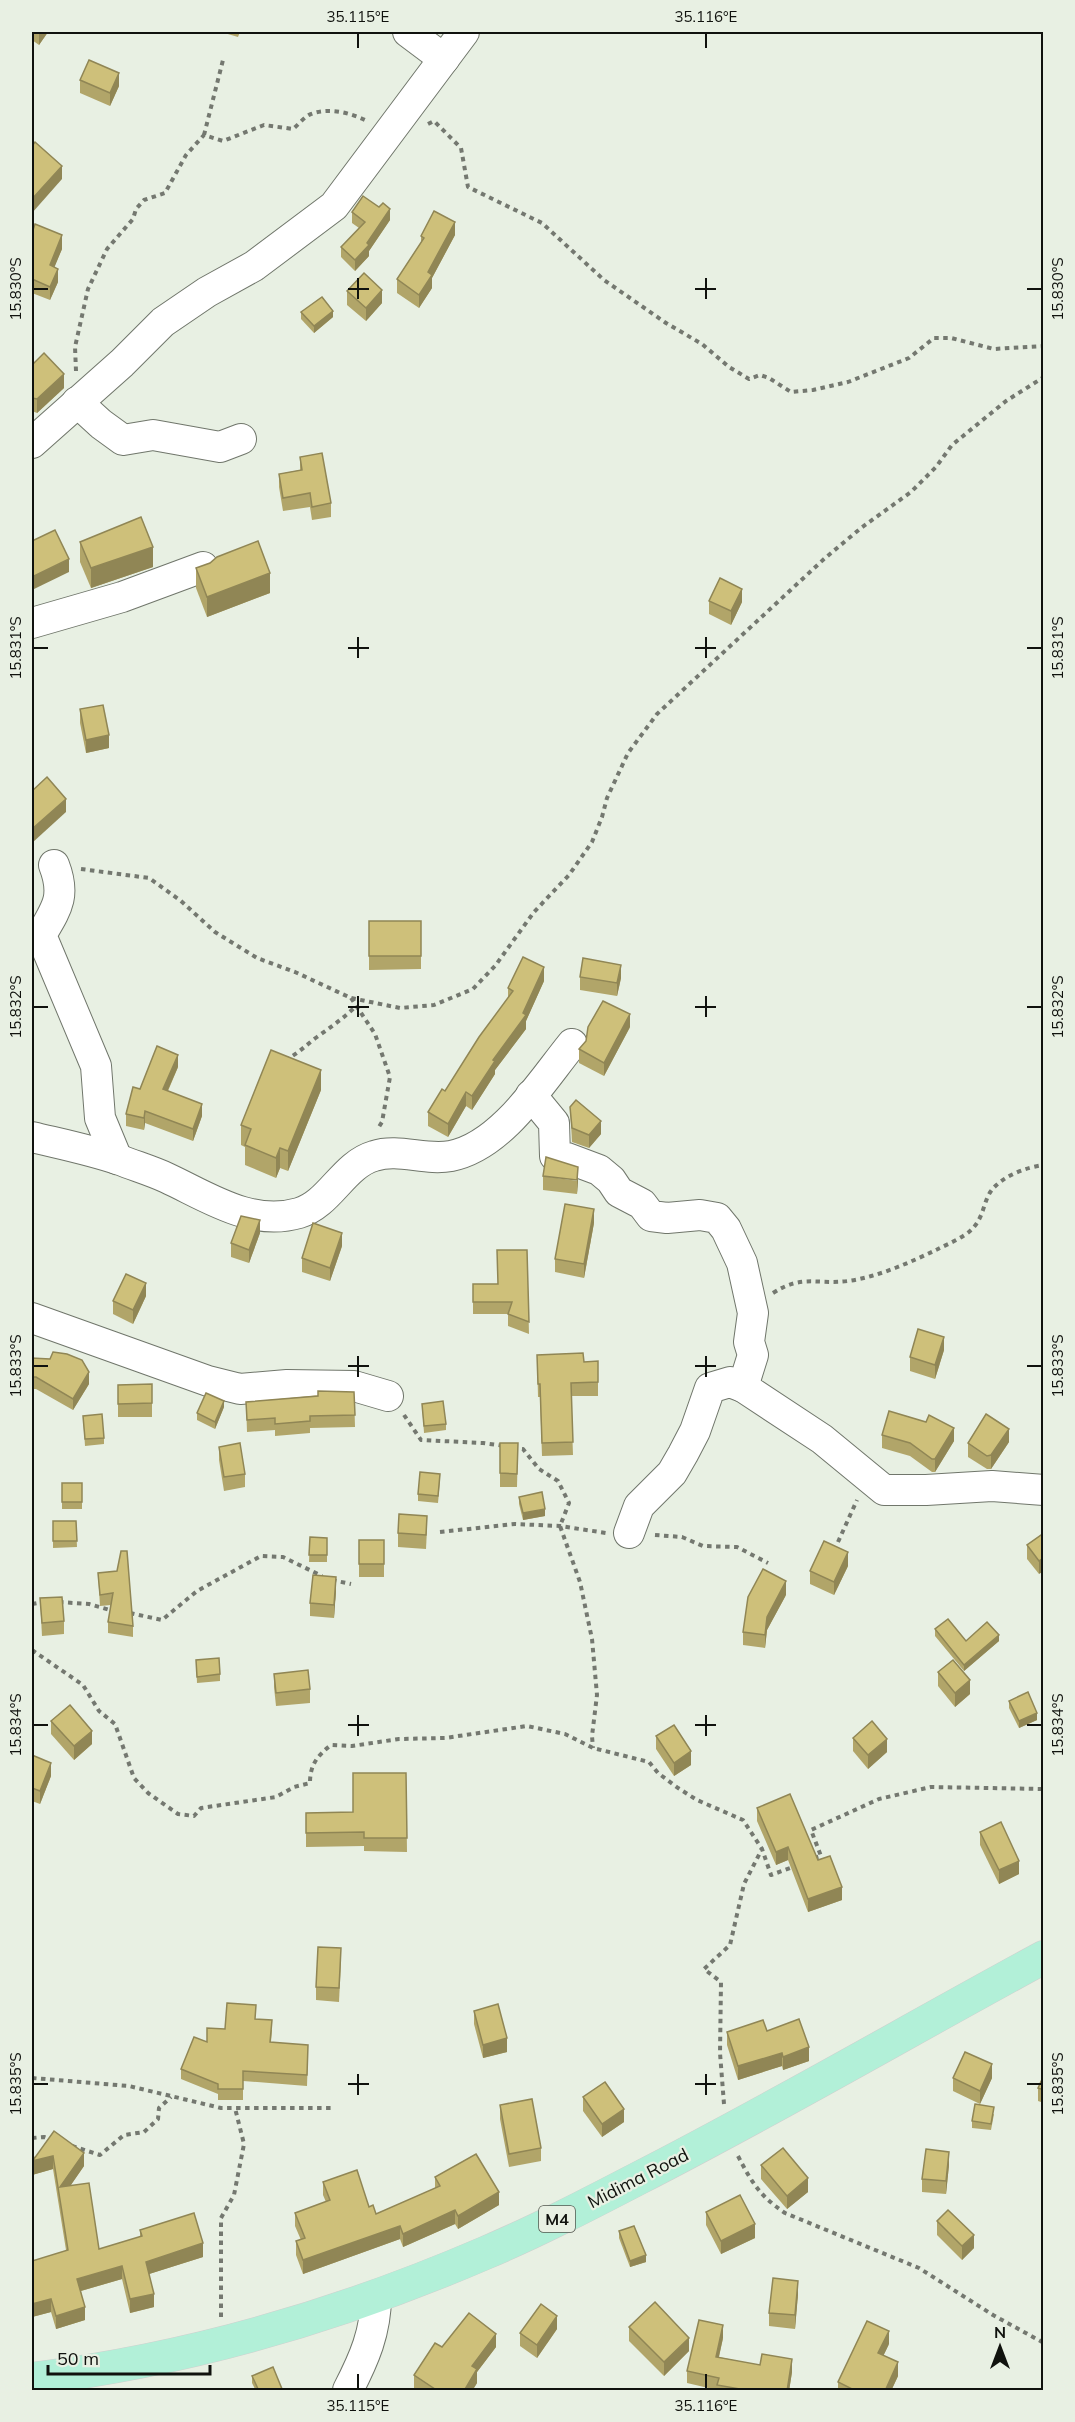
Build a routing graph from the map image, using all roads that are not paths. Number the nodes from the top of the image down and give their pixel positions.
1 (408, 32) edge
2 (464, 32) edge
3 (444, 59) junction
4 (77, 402) junction
5 (240, 439) dead end
6 (32, 443) edge
7 (203, 567) edge
8 (32, 623) edge
9 (54, 865) road end
10 (572, 1044) dead end
11 (531, 1095) junction
12 (32, 1137) edge
13 (117, 1159) junction
14 (32, 1318) edge
15 (743, 1387) junction
16 (388, 1396) road end
17 (1044, 1490) edge
18 (629, 1533) dead end
19 (1044, 1957) edge
20 (376, 2296) junction
21 (32, 2379) edge
22 (348, 2391) edge

1 - 3 street
2 - 3 street
3 - 4 street
4 - 5 street
4 - 6 street
7 - 8 street
9 - 13 street
10 - 11 street
11 - 13 street
11 - 15 street
12 - 13 street
14 - 16 street
15 - 17 street
15 - 18 street
19 - 20 main road, Midima Road / M4
20 - 21 main road, Midima Road / M4
20 - 22 street

